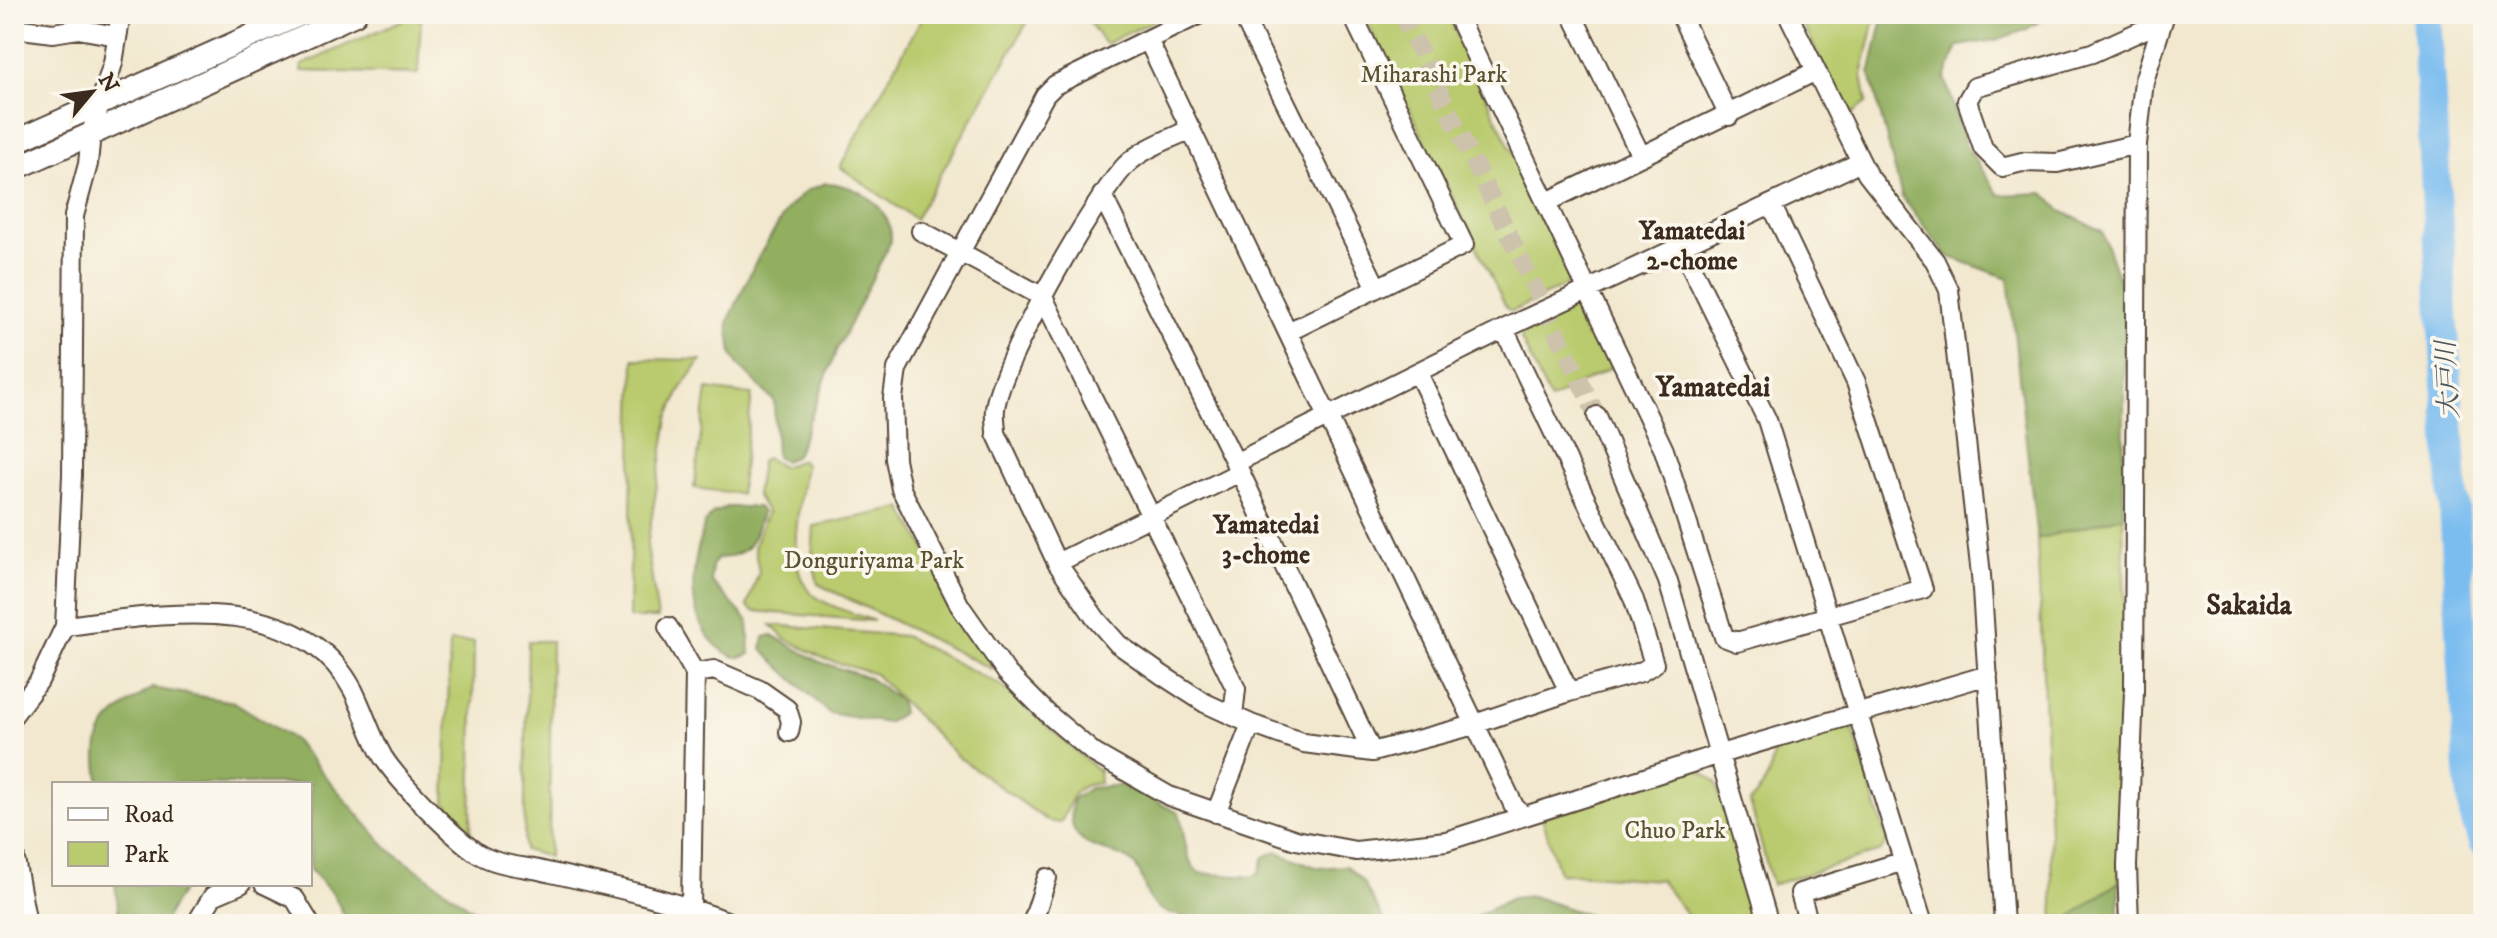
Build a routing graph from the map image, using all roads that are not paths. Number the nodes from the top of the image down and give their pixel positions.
1 (121, 14) edge
2 (301, 14) edge
3 (355, 14) edge
4 (1200, 14) edge
5 (1242, 14) edge
6 (1352, 14) edge
7 (1456, 14) edge
8 (1572, 14) edge
9 (1680, 14) edge
10 (1788, 14) edge
11 (2163, 18) edge
12 (14, 28) edge
13 (117, 36) junction
14 (1148, 40) junction
15 (1816, 71) junction
16 (103, 103) junction
17 (1729, 116) junction
18 (1191, 129) junction
19 (91, 133) junction
20 (14, 142) edge
21 (2137, 144) junction
22 (1641, 156) junction
23 (1861, 162) junction
24 (14, 169) edge
25 (1102, 195) junction
26 (1547, 202) junction
27 (1771, 204) junction
28 (921, 231) dead end
29 (1681, 246) junction
30 (958, 252) junction
31 (1377, 288) junction
32 (1589, 290) junction
33 (1043, 297) junction
34 (1504, 329) junction
35 (1290, 331) junction
36 (1418, 373) junction
37 (1328, 416) junction
38 (1597, 416) tunnel mouth
39 (1238, 467) junction
40 (1151, 516) junction
41 (1057, 563) junction
42 (1828, 616) junction
43 (65, 626) junction
44 (668, 627) dead end
45 (695, 673) junction
46 (1988, 675) junction
47 (1569, 692) junction
48 (14, 714) edge
49 (1857, 715) junction
50 (1233, 716) junction
51 (1251, 724) junction
52 (1476, 724) junction
53 (789, 732) dead end
54 (1372, 752) junction
55 (1720, 754) junction
56 (1216, 813) junction
57 (1523, 816) junction
58 (14, 854) edge
59 (1901, 862) junction
60 (1047, 878) dead end
61 (236, 886) edge
62 (269, 886) edge
63 (691, 907) junction
64 (27, 924) edge
65 (196, 924) edge
66 (310, 924) edge
67 (734, 924) edge
68 (1032, 924) edge
69 (1769, 924) edge
70 (1809, 924) edge
71 (1923, 924) edge
72 (2004, 924) edge
73 (2129, 924) edge

1 - 13 street
2 - 16 main road
3 - 19 main road
4 - 14 street
5 - 31 street
6 - 31 street
7 - 26 street
8 - 22 street
9 - 17 street
10 - 15 street
11 - 21 street
11 - 21 street
12 - 13 street
13 - 16 street
14 - 18 street
14 - 30 street
15 - 17 street
15 - 23 street
16 - 19 street
16 - 20 main road
17 - 22 street
18 - 25 street
18 - 35 street
19 - 24 main road
19 - 43 street
21 - 73 street
22 - 26 street
23 - 27 street
23 - 46 street
25 - 33 street
25 - 39 street
26 - 32 street
27 - 29 street
27 - 42 street
28 - 30 street
29 - 32 street
29 - 42 street
30 - 33 street
30 - 56 street
31 - 35 street
32 - 34 street
32 - 42 street
33 - 40 street
33 - 41 street
34 - 36 street
34 - 47 street
35 - 37 street
36 - 37 street
36 - 47 street
37 - 39 street
37 - 52 street
38 - 55 street
39 - 40 street
39 - 54 street
40 - 41 street
40 - 50 street
41 - 50 street
42 - 49 street
43 - 48 street
43 - 63 street
44 - 45 street
45 - 53 street
45 - 63 street
46 - 49 street
46 - 72 street
47 - 52 street
49 - 55 street
49 - 59 street
50 - 51 street
51 - 54 street
51 - 56 street
52 - 54 street
52 - 57 street
55 - 57 street
55 - 69 street
56 - 57 street
58 - 64 street
59 - 70 street
59 - 71 street
60 - 68 street
61 - 65 street
62 - 66 street
63 - 67 street

